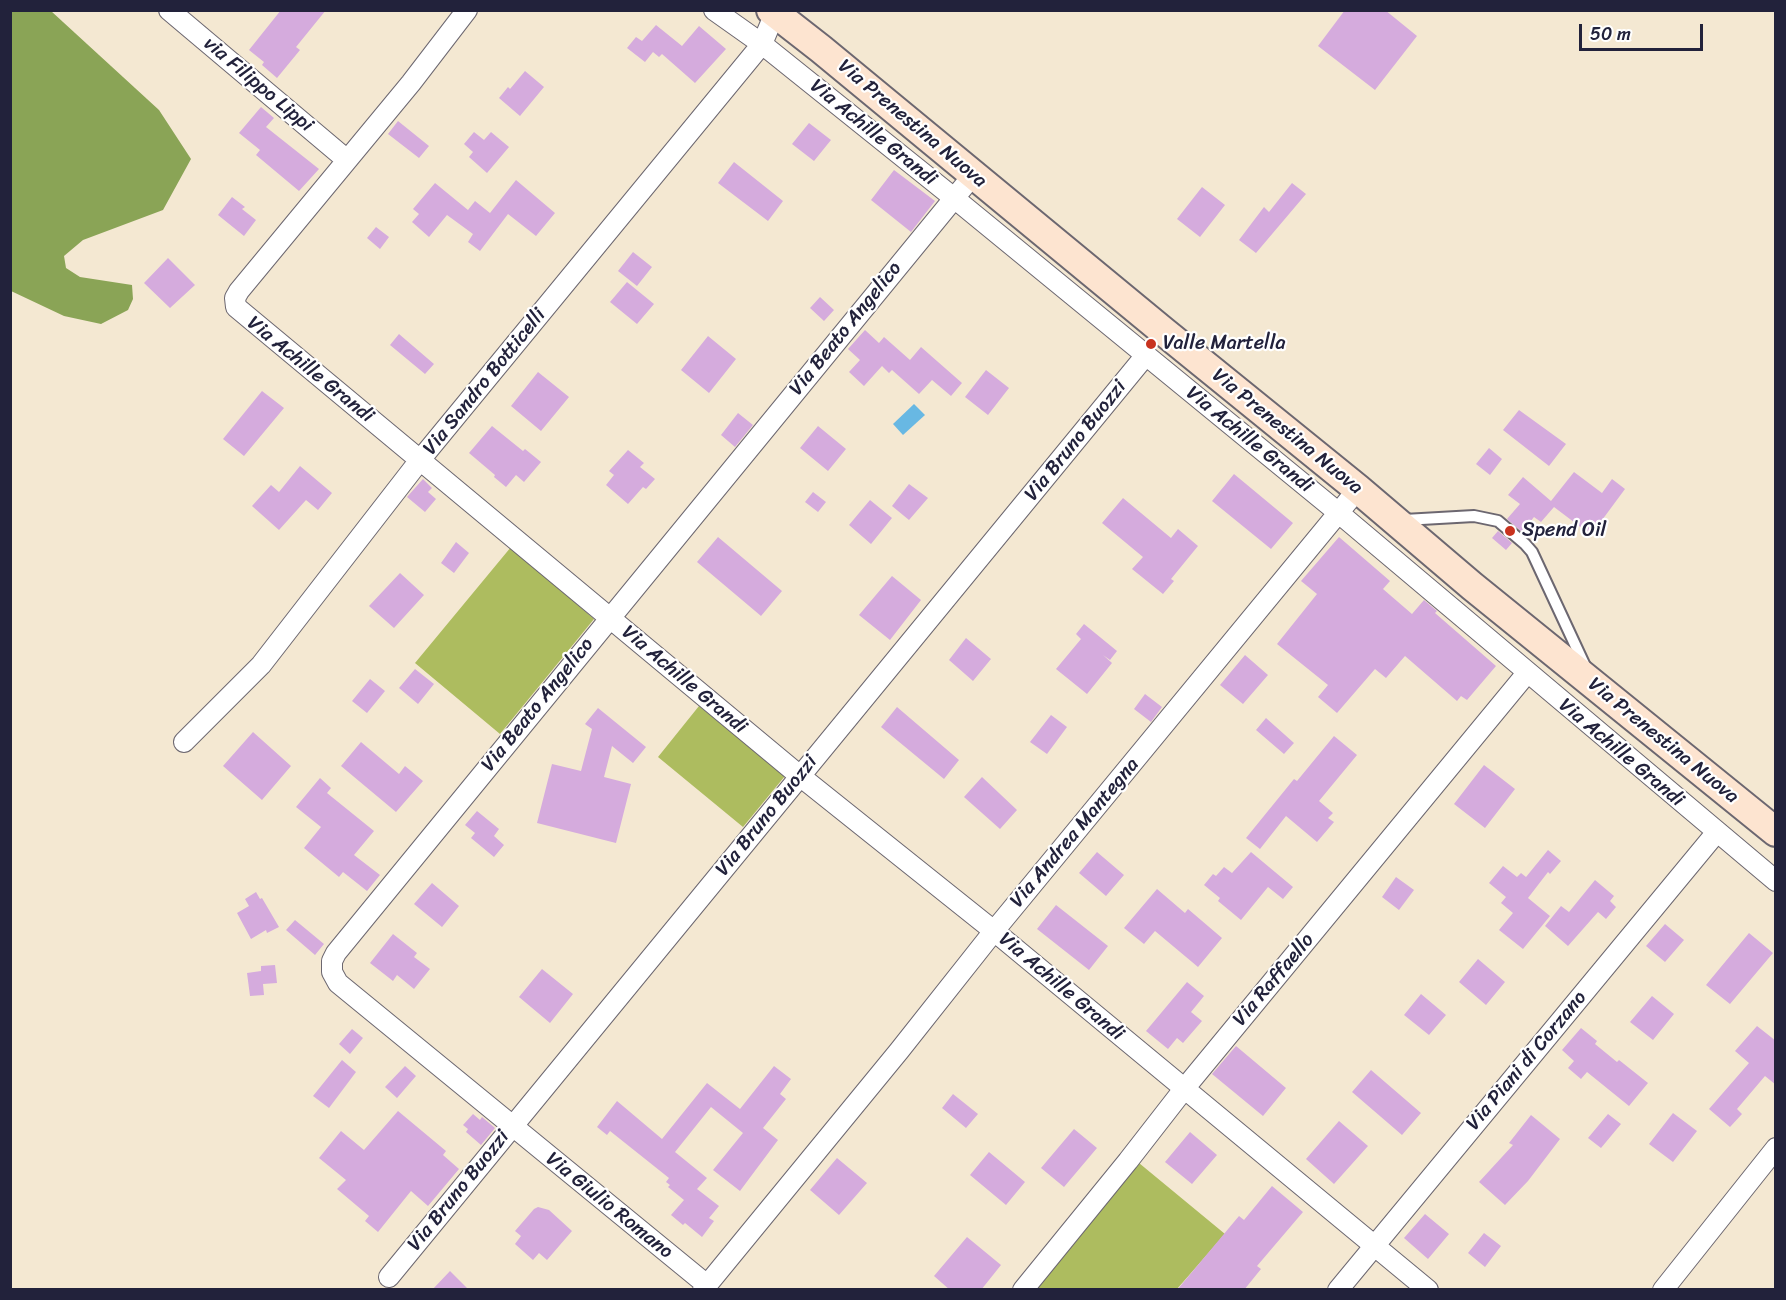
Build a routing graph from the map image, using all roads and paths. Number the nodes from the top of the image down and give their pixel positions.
1 (169, 10) edge
2 (467, 10) edge
3 (714, 10) edge
4 (773, 12) edge
5 (762, 44) junction
6 (347, 160) junction
7 (974, 174) junction
8 (954, 198) junction
9 (1146, 356) junction
10 (420, 460) junction
11 (1358, 489) junction
12 (1340, 514) junction
13 (1395, 520) junction
14 (1472, 586) junction
15 (1452, 608) junction
16 (610, 618) junction
17 (1527, 673) junction
18 (1594, 685) junction
19 (184, 742) dead end
20 (800, 776) junction
21 (1776, 832) edge
22 (1716, 833) junction
23 (1776, 881) edge
24 (994, 931) junction
25 (1184, 1089) junction
26 (512, 1127) junction
27 (1776, 1148) edge
28 (1375, 1245) junction
29 (389, 1277) dead end
30 (705, 1287) edge
31 (1023, 1290) edge
32 (1338, 1290) edge
33 (1428, 1290) edge
34 (1663, 1290) edge

1 - 6 street, via Filippo Lippi
2 - 6 street, Via Achille Grandi
3 - 5 street, Via Achille Grandi
4 - 5 street, Via Sandro Botticelli
4 - 7 main road, Via Prenestina Nuova
5 - 8 street, Via Achille Grandi
5 - 10 street, Via Sandro Botticelli
6 - 10 street, Via Achille Grandi
7 - 8 street, Via Beato Angelico
7 - 11 main road, Via Prenestina Nuova
8 - 9 street, Via Achille Grandi
8 - 16 street, Via Beato Angelico
9 - 12 street, Via Achille Grandi
9 - 20 street, Via Bruno Buozzi
10 - 16 street, Via Achille Grandi
10 - 19 street, Via Sandro Botticelli
11 - 12 street, Via Andrea Mantegna
11 - 13 main road, Via Prenestina Nuova
12 - 15 street, Via Achille Grandi
12 - 24 street, Via Andrea Mantegna
13 - 14 main road, Via Prenestina Nuova
13 - 18 lane
14 - 15 street
14 - 18 main road, Via Prenestina Nuova
15 - 17 street, Via Achille Grandi
16 - 20 street, Via Achille Grandi
16 - 26 street, Via Beato Angelico
17 - 22 street, Via Achille Grandi
17 - 25 street, Via Raffaello
18 - 21 main road, Via Prenestina Nuova
20 - 24 street, Via Achille Grandi
20 - 26 street, Via Bruno Buozzi
22 - 23 street, Via Achille Grandi
22 - 28 street, Via Piani di Corzano
24 - 25 street, Via Achille Grandi
24 - 30 street, Via Andrea Mantegna
25 - 28 street, Via Achille Grandi
25 - 31 street, Via Raffaello
26 - 29 street, Via Bruno Buozzi
26 - 30 street, Via Giulio Romano
27 - 34 street
28 - 32 street, Via Piani di Corzano
28 - 33 street, Via Achille Grandi

